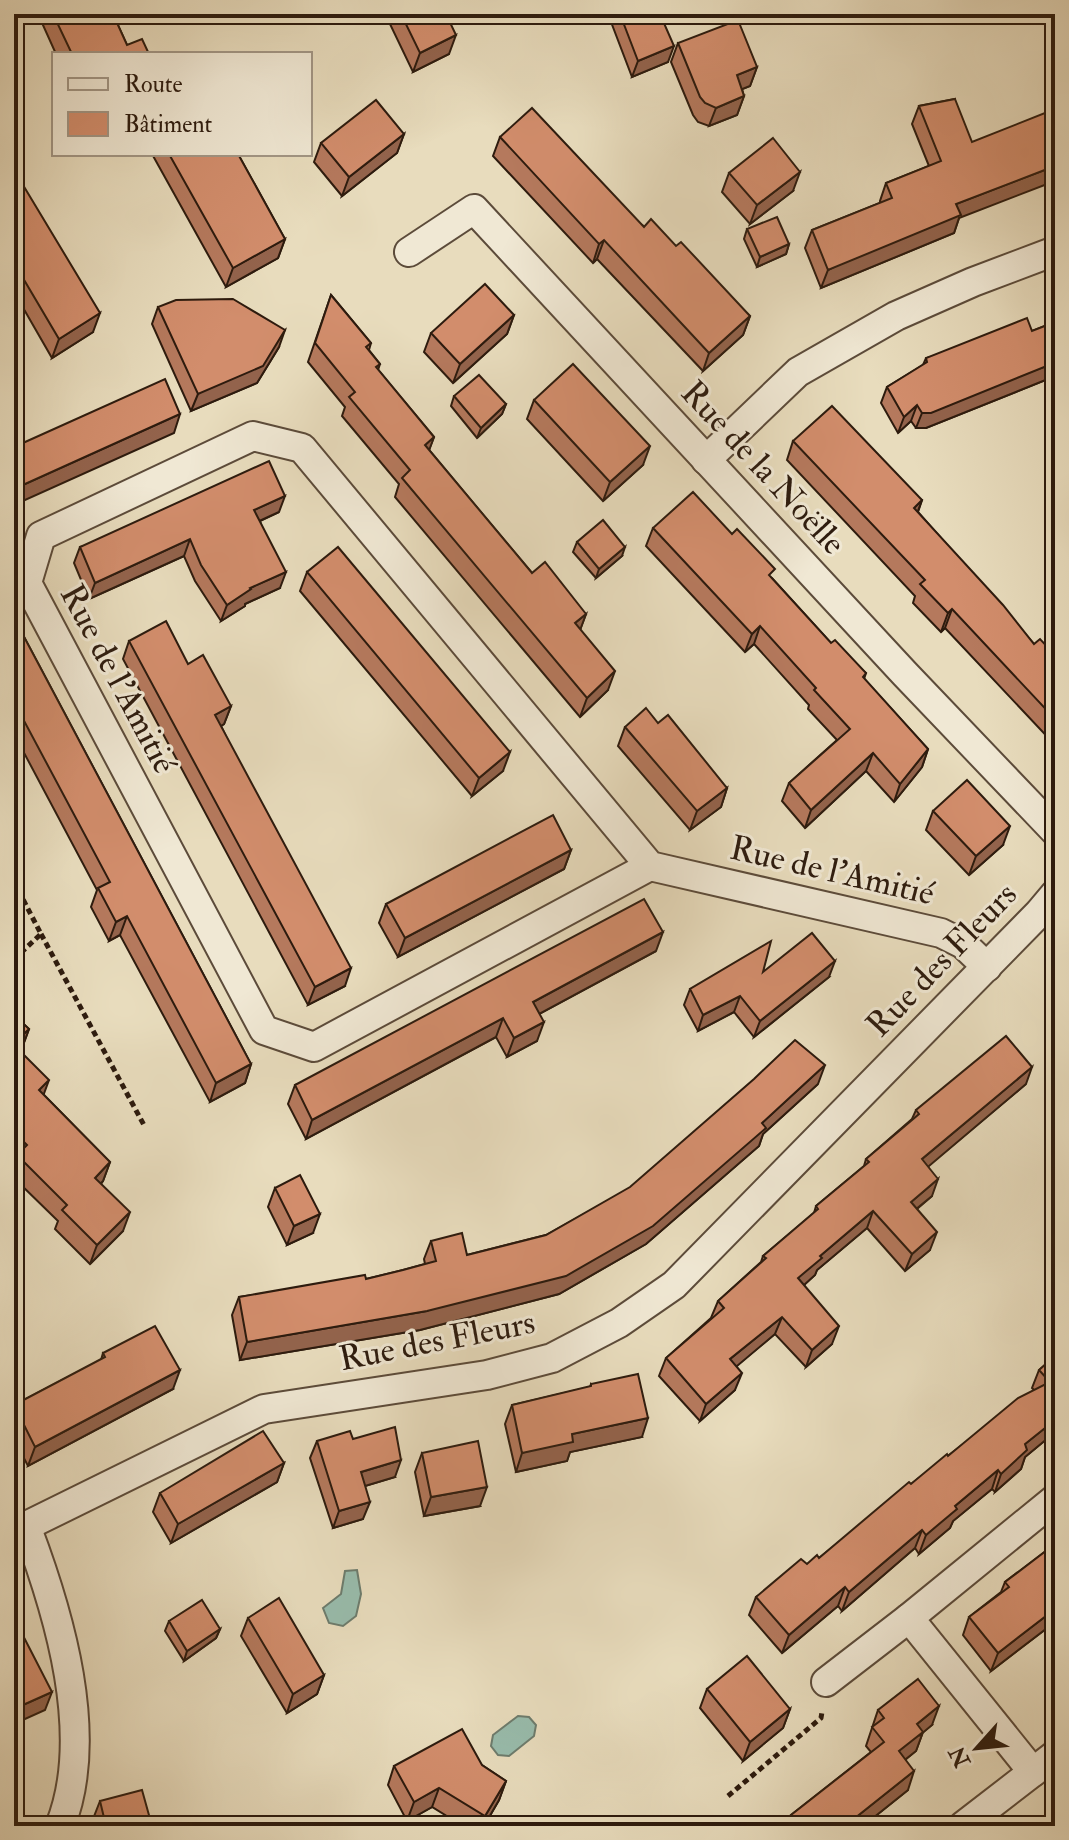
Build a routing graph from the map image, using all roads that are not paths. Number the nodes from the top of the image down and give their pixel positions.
1 (1055, 251) edge
2 (409, 252) dead end
3 (706, 460) junction
4 (1055, 831) edge
5 (650, 866) junction
6 (1055, 894) edge
7 (987, 967) junction
8 (1055, 1499) edge
9 (20, 1529) edge
10 (909, 1618) junction
11 (826, 1682) road end
12 (1044, 1764) edge
13 (60, 1826) edge
14 (963, 1826) edge

1 - 3 street
2 - 3 street, Rue de la Noëlle
3 - 4 street, Rue de la Noëlle
5 - 5 street, Rue de l'Amitié
5 - 7 street, Rue de l'Amitié
6 - 7 street, Rue des Fleurs
7 - 9 street, Rue des Fleurs
8 - 10 street
9 - 13 street
10 - 11 street
10 - 12 street
12 - 14 street

